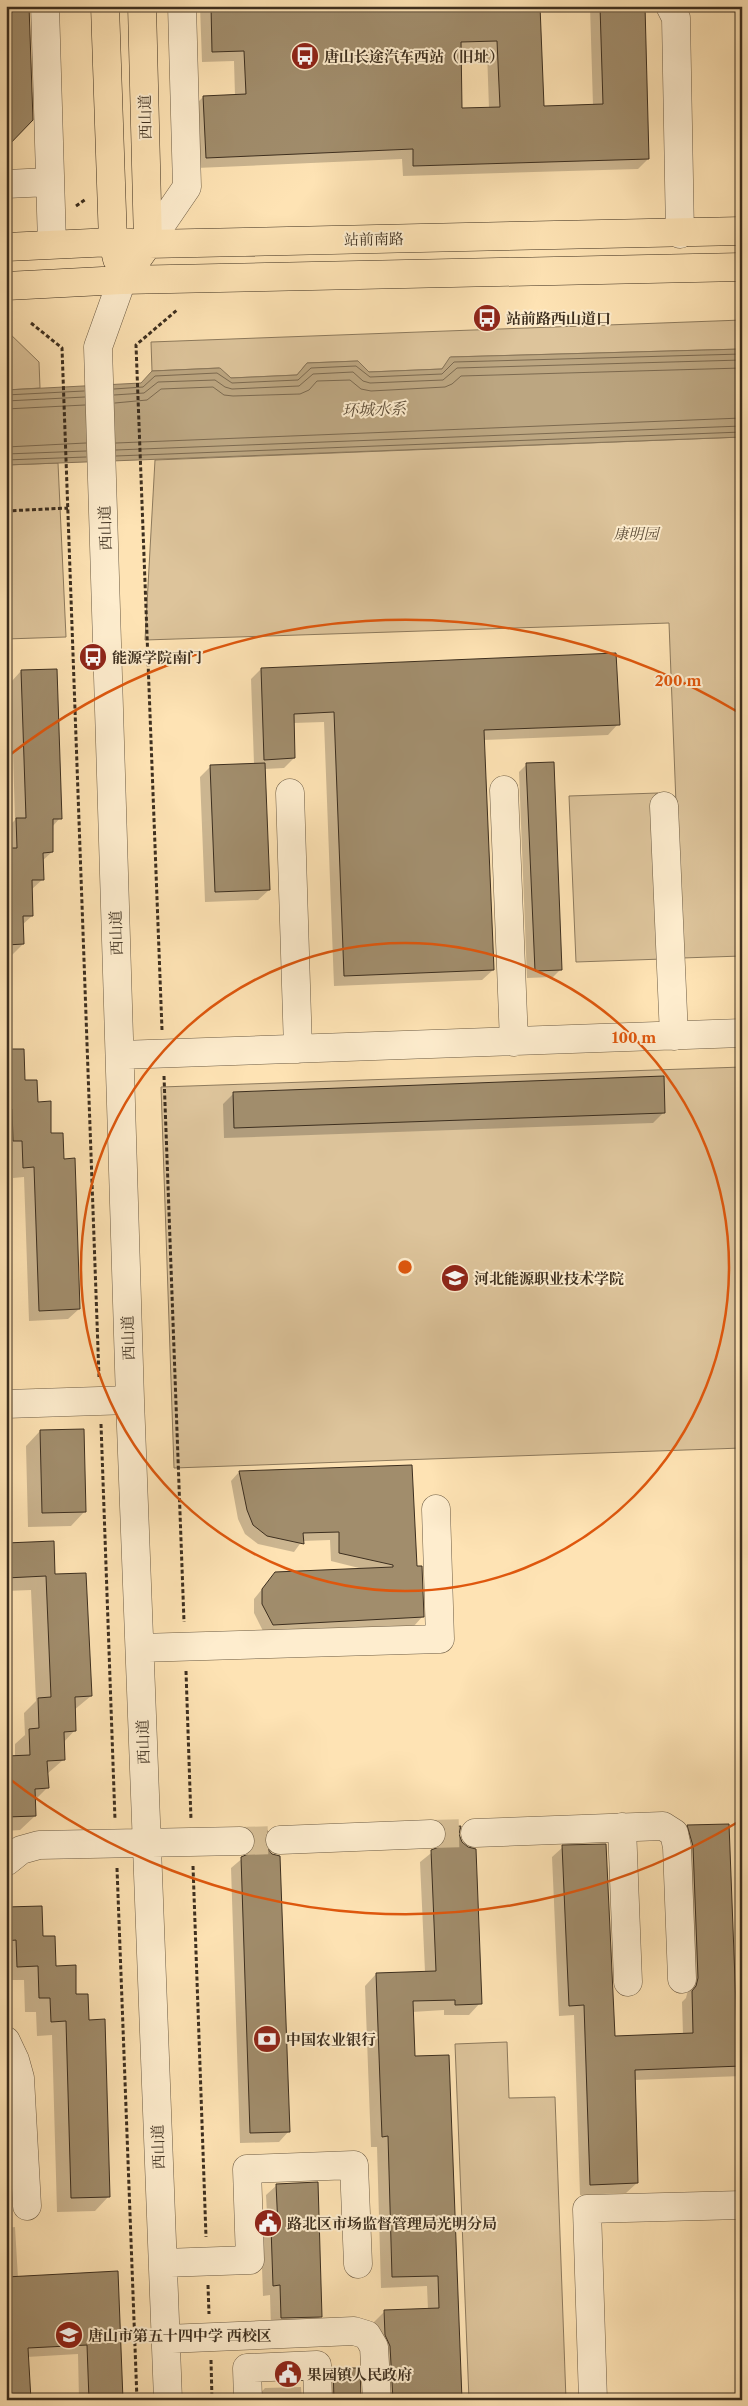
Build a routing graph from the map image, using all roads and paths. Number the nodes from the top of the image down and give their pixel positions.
1 (45, 6) edge
2 (105, 6) edge
3 (142, 6) edge
4 (182, 6) edge
5 (670, 6) edge
6 (50, 182) junction
7 (6, 184) edge
8 (86, 191) dead end
9 (51, 218) junction
10 (742, 231) edge
11 (680, 234) junction
12 (113, 242) junction
13 (52, 244) junction
14 (148, 244) junction
15 (6, 247) edge
16 (742, 267) edge
17 (122, 280) junction
18 (6, 286) edge
19 (177, 310) dead end
20 (31, 323) dead end
21 (68, 508) junction
22 (6, 511) edge
23 (504, 790) dead end
24 (290, 793) dead end
25 (664, 806) dead end
26 (742, 1034) edge
27 (674, 1036) junction
28 (514, 1042) junction
29 (298, 1049) junction
30 (163, 1054) junction
31 (120, 1055) junction
32 (130, 1400) junction
33 (100, 1401) junction
34 (6, 1404) edge
35 (436, 1509) dead end
36 (185, 1647) junction
37 (140, 1648) junction
38 (622, 1827) junction
39 (475, 1833) tunnel mouth
40 (431, 1834) tunnel mouth
41 (280, 1840) tunnel mouth
42 (240, 1841) tunnel mouth
43 (192, 1843) junction
44 (147, 1844) junction
45 (116, 1845) junction
46 (6, 1862) edge
47 (682, 1979) dead end
48 (628, 1982) dead end
49 (6, 2041) edge
50 (13, 2078) edge
51 (742, 2204) edge
52 (27, 2206) dead end
53 (207, 2262) junction
54 (163, 2264) junction
55 (358, 2264) dead end
56 (210, 2337) junction
57 (166, 2339) junction
58 (136, 2400) edge
59 (168, 2400) edge
60 (212, 2400) edge
61 (248, 2400) edge
62 (318, 2400) edge
63 (376, 2400) edge
64 (593, 2400) edge

1 - 6 street
2 - 12 main road
3 - 14 main road, 西山道
4 - 14 street
5 - 11 street
6 - 7 street
6 - 9 street
8 - 9 path
9 - 13 street
10 - 11 main road, 站前南路
11 - 14 main road, 站前南路
12 - 13 main road, 站前南路
12 - 14 main road, 站前南路
12 - 17 main road
13 - 15 main road, 站前南路
14 - 17 main road, 西山道
16 - 17 main road
17 - 18 main road
17 - 31 street, 西山道
19 - 30 path
20 - 21 path
21 - 22 path
21 - 33 path
23 - 28 street
24 - 29 street
25 - 27 street
26 - 27 street
27 - 28 street
28 - 29 street
29 - 30 street
30 - 31 street
30 - 36 path
31 - 32 street, 西山道
32 - 33 street
32 - 37 street, 西山道
33 - 34 street
33 - 45 path
35 - 36 street
36 - 37 street
36 - 43 path
37 - 44 street, 西山道
38 - 39 street
38 - 47 street
38 - 48 street
40 - 41 street
42 - 43 street
43 - 44 street
43 - 53 path
44 - 45 street
44 - 54 street, 西山道
45 - 46 street
45 - 58 path
49 - 50 street
50 - 52 street
51 - 64 street
53 - 54 street
53 - 55 street
53 - 56 path
54 - 57 street, 西山道
56 - 57 street
56 - 60 path
56 - 63 street
57 - 59 street, 西山道
61 - 62 street

